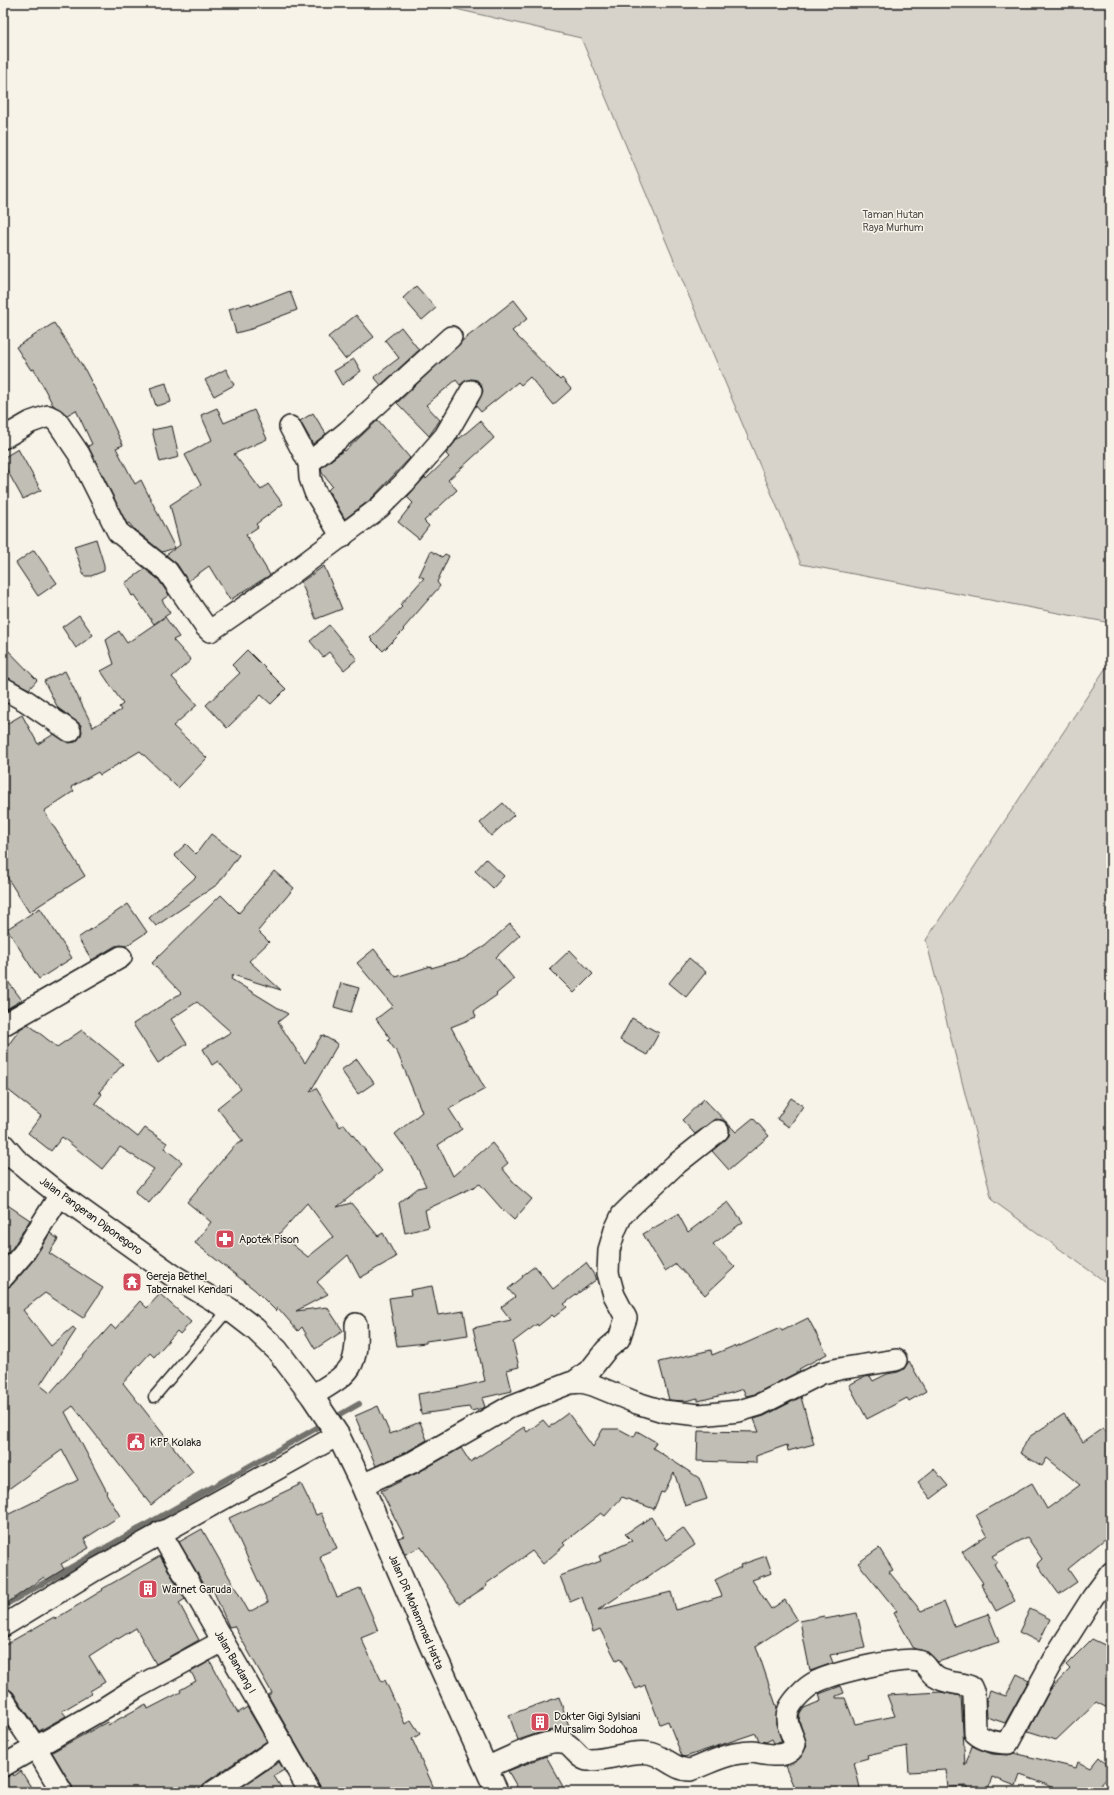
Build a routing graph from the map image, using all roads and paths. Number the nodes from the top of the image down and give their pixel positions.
1 (451, 337) dead end
2 (471, 391) dead end
3 (290, 427) dead end
4 (3, 438) edge
5 (309, 463) junction
6 (342, 537) junction
7 (3, 688) edge
8 (70, 731) dead end
9 (121, 957) dead end
10 (3, 1025) edge
11 (718, 1131) dead end
12 (3, 1145) edge
13 (60, 1195) junction
14 (3, 1278) edge
15 (228, 1309) junction
16 (356, 1324) dead end
17 (896, 1360) dead end
18 (574, 1382) junction
19 (154, 1397) dead end
20 (317, 1402) junction
21 (337, 1433) junction
22 (362, 1485) junction
23 (160, 1532) junction
24 (1111, 1572) edge
25 (3, 1626) edge
26 (223, 1641) junction
27 (3, 1698) edge
28 (282, 1744) junction
29 (36, 1748) junction
30 (3, 1766) edge
31 (486, 1768) junction
32 (62, 1792) edge
33 (213, 1792) edge
34 (310, 1792) edge
35 (497, 1792) edge

1 - 5 street
2 - 6 street
3 - 5 street
4 - 6 street
5 - 6 street
7 - 8 street
9 - 10 street
11 - 18 street
12 - 13 highway, Jalan Pangeran Diponegoro
13 - 14 street
13 - 15 highway, Jalan Pangeran Diponegoro
15 - 19 lane
15 - 20 highway, Jalan Pangeran Diponegoro
16 - 20 street
17 - 18 street
18 - 22 street
20 - 21 highway, Jalan Pangeran Diponegoro
21 - 22 highway, Jalan DR Mohammad Hatta
21 - 23 street
22 - 31 highway, Jalan DR Mohammad Hatta
23 - 25 street
23 - 26 street, Jalan Bandang I
24 - 31 street
26 - 28 street, Jalan Bandang I
26 - 29 street
27 - 29 street
28 - 33 street
28 - 34 street, Jalan Bandang I
29 - 30 street
29 - 32 street
31 - 35 highway, Jalan DR Mohammad Hatta

